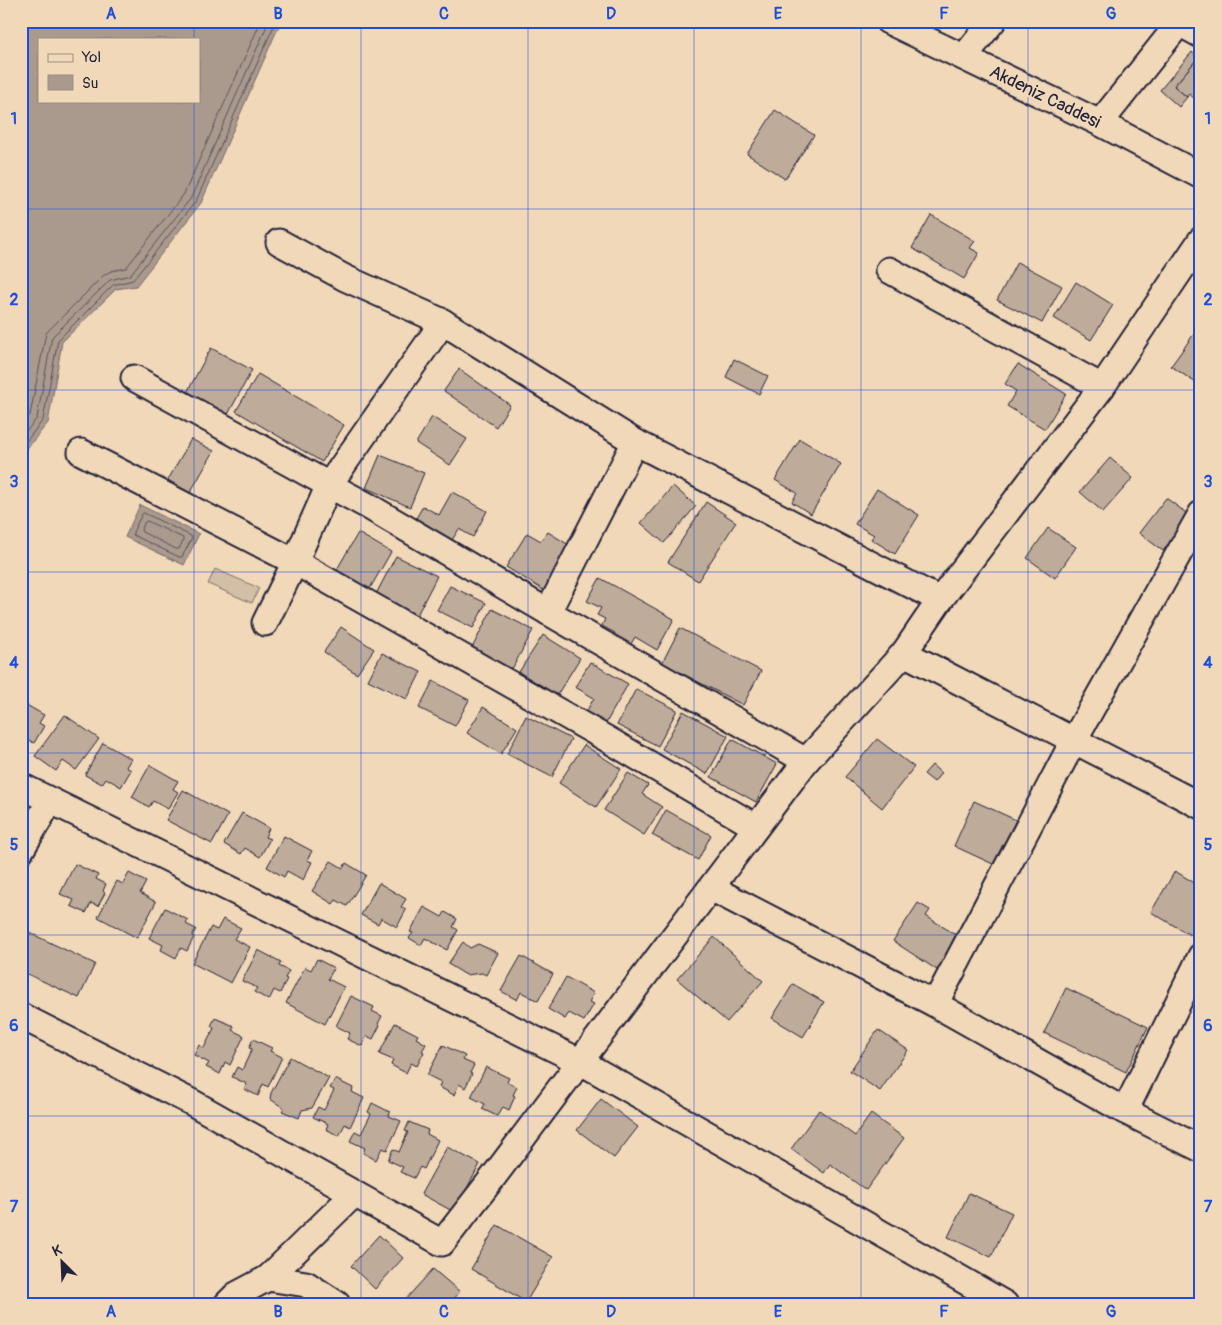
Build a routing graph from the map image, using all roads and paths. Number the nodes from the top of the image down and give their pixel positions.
1 (888, 21) edge
2 (993, 21) edge
3 (1180, 22) edge
4 (1201, 35) edge
5 (964, 57) junction
6 (1100, 123) junction
7 (1201, 176) edge
8 (1201, 240) edge
9 (279, 242) dead end
10 (889, 270) dead end
11 (443, 322) junction
12 (134, 378) dead end
13 (1102, 387) junction
14 (635, 442) junction
15 (81, 452) dead end
16 (329, 485) junction
17 (1201, 514) edge
18 (294, 562) junction
19 (940, 600) junction
20 (548, 612) junction
21 (265, 623) dead end
22 (904, 653) junction
23 (1074, 740) junction
24 (806, 761) junction
25 (21, 786) edge
26 (50, 801) junction
27 (1201, 806) edge
28 (756, 827) junction
29 (21, 850) edge
30 (711, 888) junction
31 (1201, 956) edge
32 (935, 1004) junction
33 (21, 1016) edge
34 (580, 1062) junction
35 (1126, 1111) junction
36 (1201, 1149) edge
37 (354, 1194) junction
38 (268, 1278) junction
39 (977, 1297) edge
40 (227, 1304) edge
41 (337, 1304) edge
42 (1005, 1304) edge

1 - 5 street, Akdeniz Caddesi
2 - 5 street
3 - 4 street
3 - 6 street
5 - 6 street, Akdeniz Caddesi
6 - 7 street, Akdeniz Caddesi
8 - 13 street
9 - 11 street
10 - 13 street
11 - 14 street
11 - 16 street
12 - 16 street
13 - 19 street
14 - 19 street
14 - 20 street
15 - 18 street
16 - 18 street
16 - 20 street
17 - 23 street
18 - 21 street
18 - 28 street
19 - 22 street
20 - 24 street
22 - 23 street
22 - 24 street
23 - 27 street
23 - 32 street
24 - 28 street
25 - 26 street
26 - 29 street
26 - 34 street
28 - 30 street
30 - 32 street
30 - 34 street
31 - 35 street
32 - 35 street
33 - 37 street
34 - 37 street
34 - 39 street
35 - 36 street
37 - 38 street
38 - 40 street
38 - 41 street
39 - 42 street

